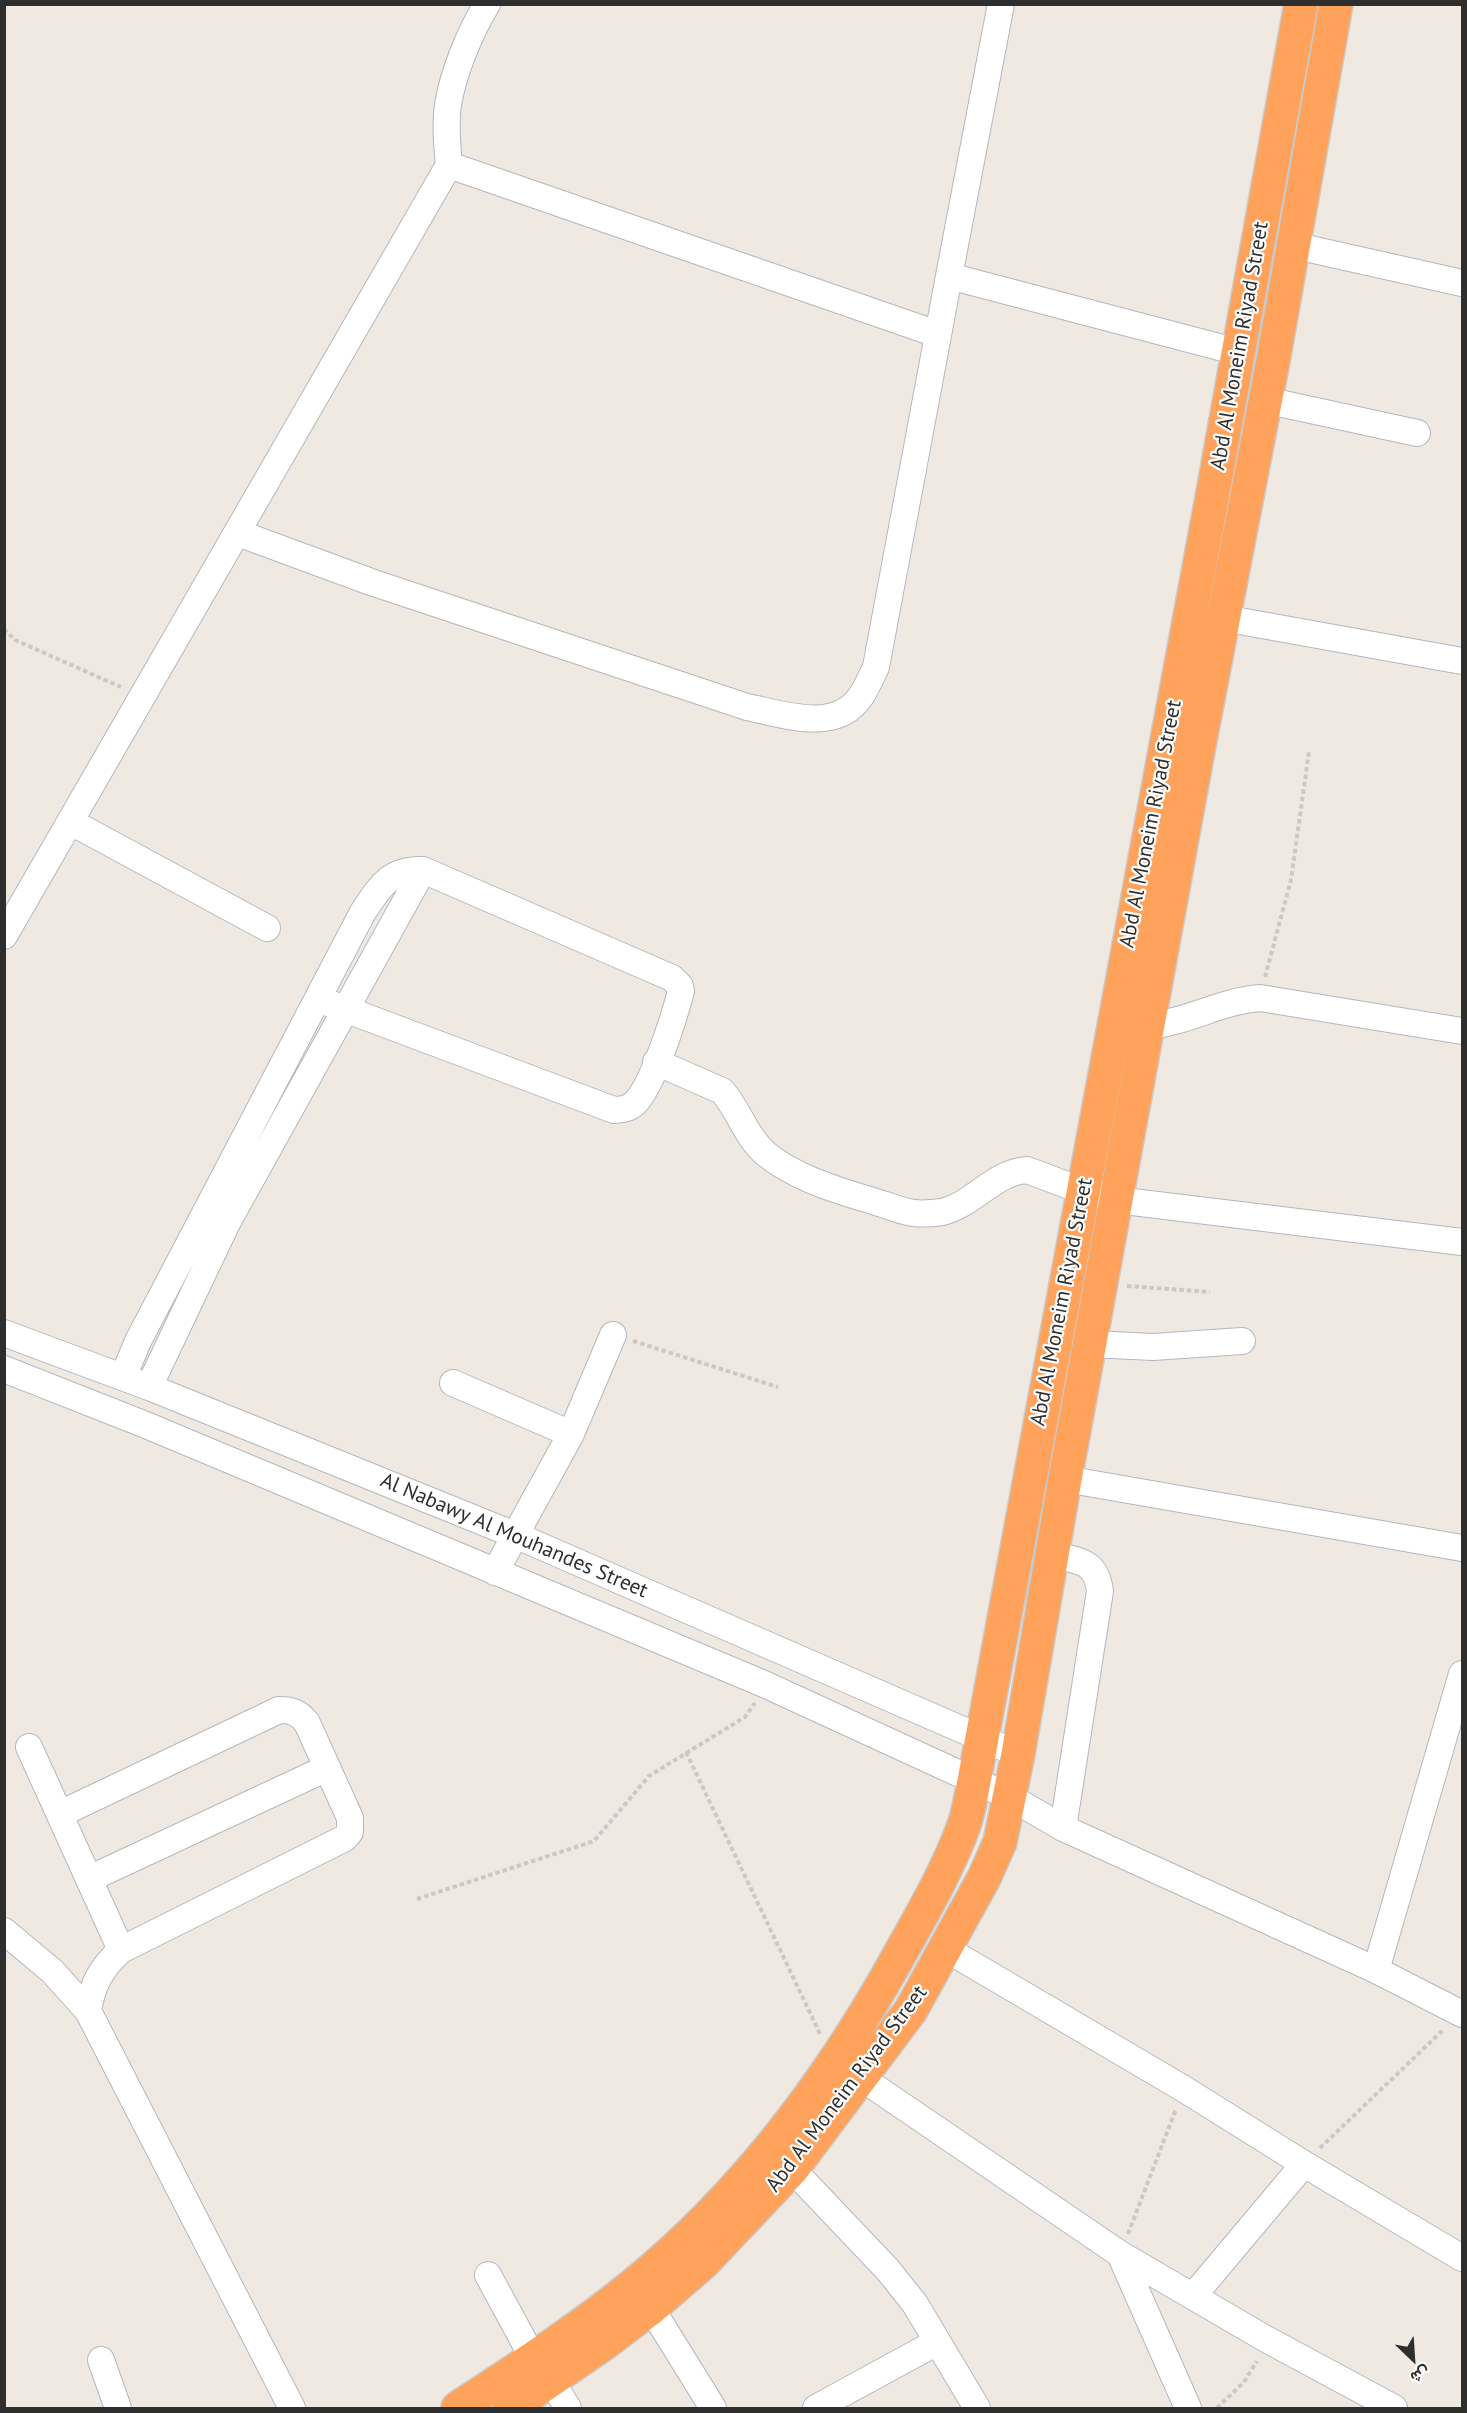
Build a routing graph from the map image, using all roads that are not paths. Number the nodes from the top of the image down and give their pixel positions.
1 (487, 4) edge
2 (1001, 4) edge
3 (1301, 4) edge
4 (1336, 4) edge
5 (449, 165) junction
6 (1292, 244) junction
7 (949, 276) junction
8 (1462, 283) edge
9 (937, 334) junction
10 (1238, 352) junction
11 (1273, 361) junction
12 (1265, 400) junction
13 (1417, 433) dead end
14 (1212, 498) junction
15 (1245, 506) junction
16 (238, 533) junction
17 (1223, 618) junction
18 (1462, 661) edge
19 (71, 822) junction
20 (423, 870) junction
21 (267, 928) dead end
22 (4, 936) edge
23 (318, 999) junction
24 (347, 1010) junction
25 (1149, 1026) junction
26 (1462, 1031) edge
27 (656, 1062) junction
28 (233, 1160) junction
29 (258, 1168) junction
30 (1083, 1191) junction
31 (1116, 1200) junction
32 (1462, 1242) edge
33 (4, 1333) edge
34 (613, 1335) road end
35 (1055, 1338) junction
36 (1242, 1341) dead end
37 (30, 1342) junction
38 (1091, 1344) junction
39 (10, 1371) edge
40 (123, 1377) junction
41 (453, 1383) dead end
42 (155, 1389) junction
43 (147, 1425) junction
44 (571, 1434) junction
45 (1065, 1479) junction
46 (515, 1534) junction
47 (1462, 1548) edge
48 (1053, 1555) junction
49 (495, 1572) junction
50 (1462, 1674) edge
51 (981, 1737) junction
52 (29, 1747) dead end
53 (1018, 1754) junction
54 (327, 1768) junction
55 (974, 1781) junction
56 (1010, 1797) junction
57 (60, 1814) junction
58 (1063, 1828) junction
59 (89, 1879) junction
60 (4, 1931) edge
61 (945, 1949) junction
62 (121, 1950) junction
63 (1376, 1970) junction
64 (88, 2011) junction
65 (1462, 2012) edge
66 (846, 2070) junction
67 (1304, 2164) junction
68 (792, 2169) junction
69 (1120, 2254) junction
70 (1462, 2258) edge
71 (488, 2275) dead end
72 (1194, 2295) junction
73 (651, 2308) junction
74 (937, 2342) junction
75 (101, 2360) dead end
76 (542, 2369) junction
77 (853, 2400) edge
78 (118, 2409) edge
79 (292, 2409) edge
80 (458, 2409) edge
81 (510, 2409) edge
82 (568, 2409) edge
83 (713, 2409) edge
84 (816, 2409) edge
85 (977, 2409) edge
86 (1188, 2409) edge
87 (1394, 2409) edge

1 - 5 street
2 - 7 street
3 - 10 highway, Abd Al Moneim Riyad Street
4 - 6 highway, Abd Al Moneim Riyad Street
5 - 9 street
5 - 16 street
6 - 8 street
6 - 11 highway, Abd Al Moneim Riyad Street
7 - 9 street
7 - 10 street
9 - 16 street
10 - 11 highway
10 - 14 highway, Abd Al Moneim Riyad Street
11 - 12 highway, Abd Al Moneim Riyad Street
12 - 13 street
12 - 15 highway, Abd Al Moneim Riyad Street
14 - 15 highway
14 - 30 highway, Abd Al Moneim Riyad Street
15 - 17 highway, Abd Al Moneim Riyad Street
16 - 19 street
17 - 18 street
17 - 25 highway, Abd Al Moneim Riyad Street
19 - 21 street
19 - 22 street
20 - 23 street
20 - 24 street
20 - 27 street
23 - 24 street
23 - 28 street
24 - 27 street
24 - 29 street
25 - 26 street
25 - 31 highway, Abd Al Moneim Riyad Street
27 - 30 street
28 - 29 street
28 - 40 street
29 - 42 street
30 - 31 street
30 - 35 highway, Abd Al Moneim Riyad Street
31 - 32 street
31 - 38 highway, Abd Al Moneim Riyad Street
33 - 37 street, Al Nabawy Al Mouhandes Street
34 - 44 street
35 - 38 highway
35 - 51 highway, Abd Al Moneim Riyad Street
36 - 38 street
37 - 39 street
37 - 40 street, Al Nabawy Al Mouhandes Street
38 - 45 highway, Abd Al Moneim Riyad Street
39 - 43 street, Al Nabawy Al Mouhandes Street
40 - 42 street, Al Nabawy Al Mouhandes Street
41 - 44 street
42 - 43 street
42 - 46 street, Al Nabawy Al Mouhandes Street
43 - 49 street, Al Nabawy Al Mouhandes Street
44 - 46 street
45 - 47 street
45 - 48 highway, Abd Al Moneim Riyad Street
46 - 49 street
46 - 51 street, Al Nabawy Al Mouhandes Street
48 - 53 highway, Abd Al Moneim Riyad Street
48 - 58 street
49 - 55 street, Al Nabawy Al Mouhandes Street
50 - 63 street
51 - 53 street, Al Nabawy Al Mouhandes Street
51 - 55 highway, Abd Al Moneim Riyad Street
52 - 57 street
53 - 56 highway, Abd Al Moneim Riyad Street
54 - 57 street
54 - 59 street
54 - 62 street
55 - 56 street, Al Nabawy Al Mouhandes Street
55 - 66 highway, Abd Al Moneim Riyad Street
56 - 58 street, Al Nabawy Al Mouhandes Street
56 - 61 highway, Abd Al Moneim Riyad Street
57 - 59 street
58 - 63 street, Al Nabawy Al Mouhandes Street
59 - 62 street
60 - 64 street
61 - 66 highway, Abd Al Moneim Riyad Street
61 - 67 street
62 - 64 street
63 - 65 street, Al Nabawy Al Mouhandes Street
64 - 79 street
66 - 68 highway, Abd Al Moneim Riyad Street
66 - 69 street
66 - 76 highway, Abd Al Moneim Riyad Street
67 - 70 street
67 - 72 street
68 - 73 highway, Abd Al Moneim Riyad Street
68 - 74 street
69 - 72 street
69 - 86 street
71 - 76 street
72 - 87 street
73 - 76 highway, Abd Al Moneim Riyad Street
73 - 83 street
74 - 77 street
74 - 85 street
75 - 78 street
76 - 80 highway, Abd Al Moneim Riyad Street
76 - 81 highway, Abd Al Moneim Riyad Street
76 - 82 street
77 - 84 street

